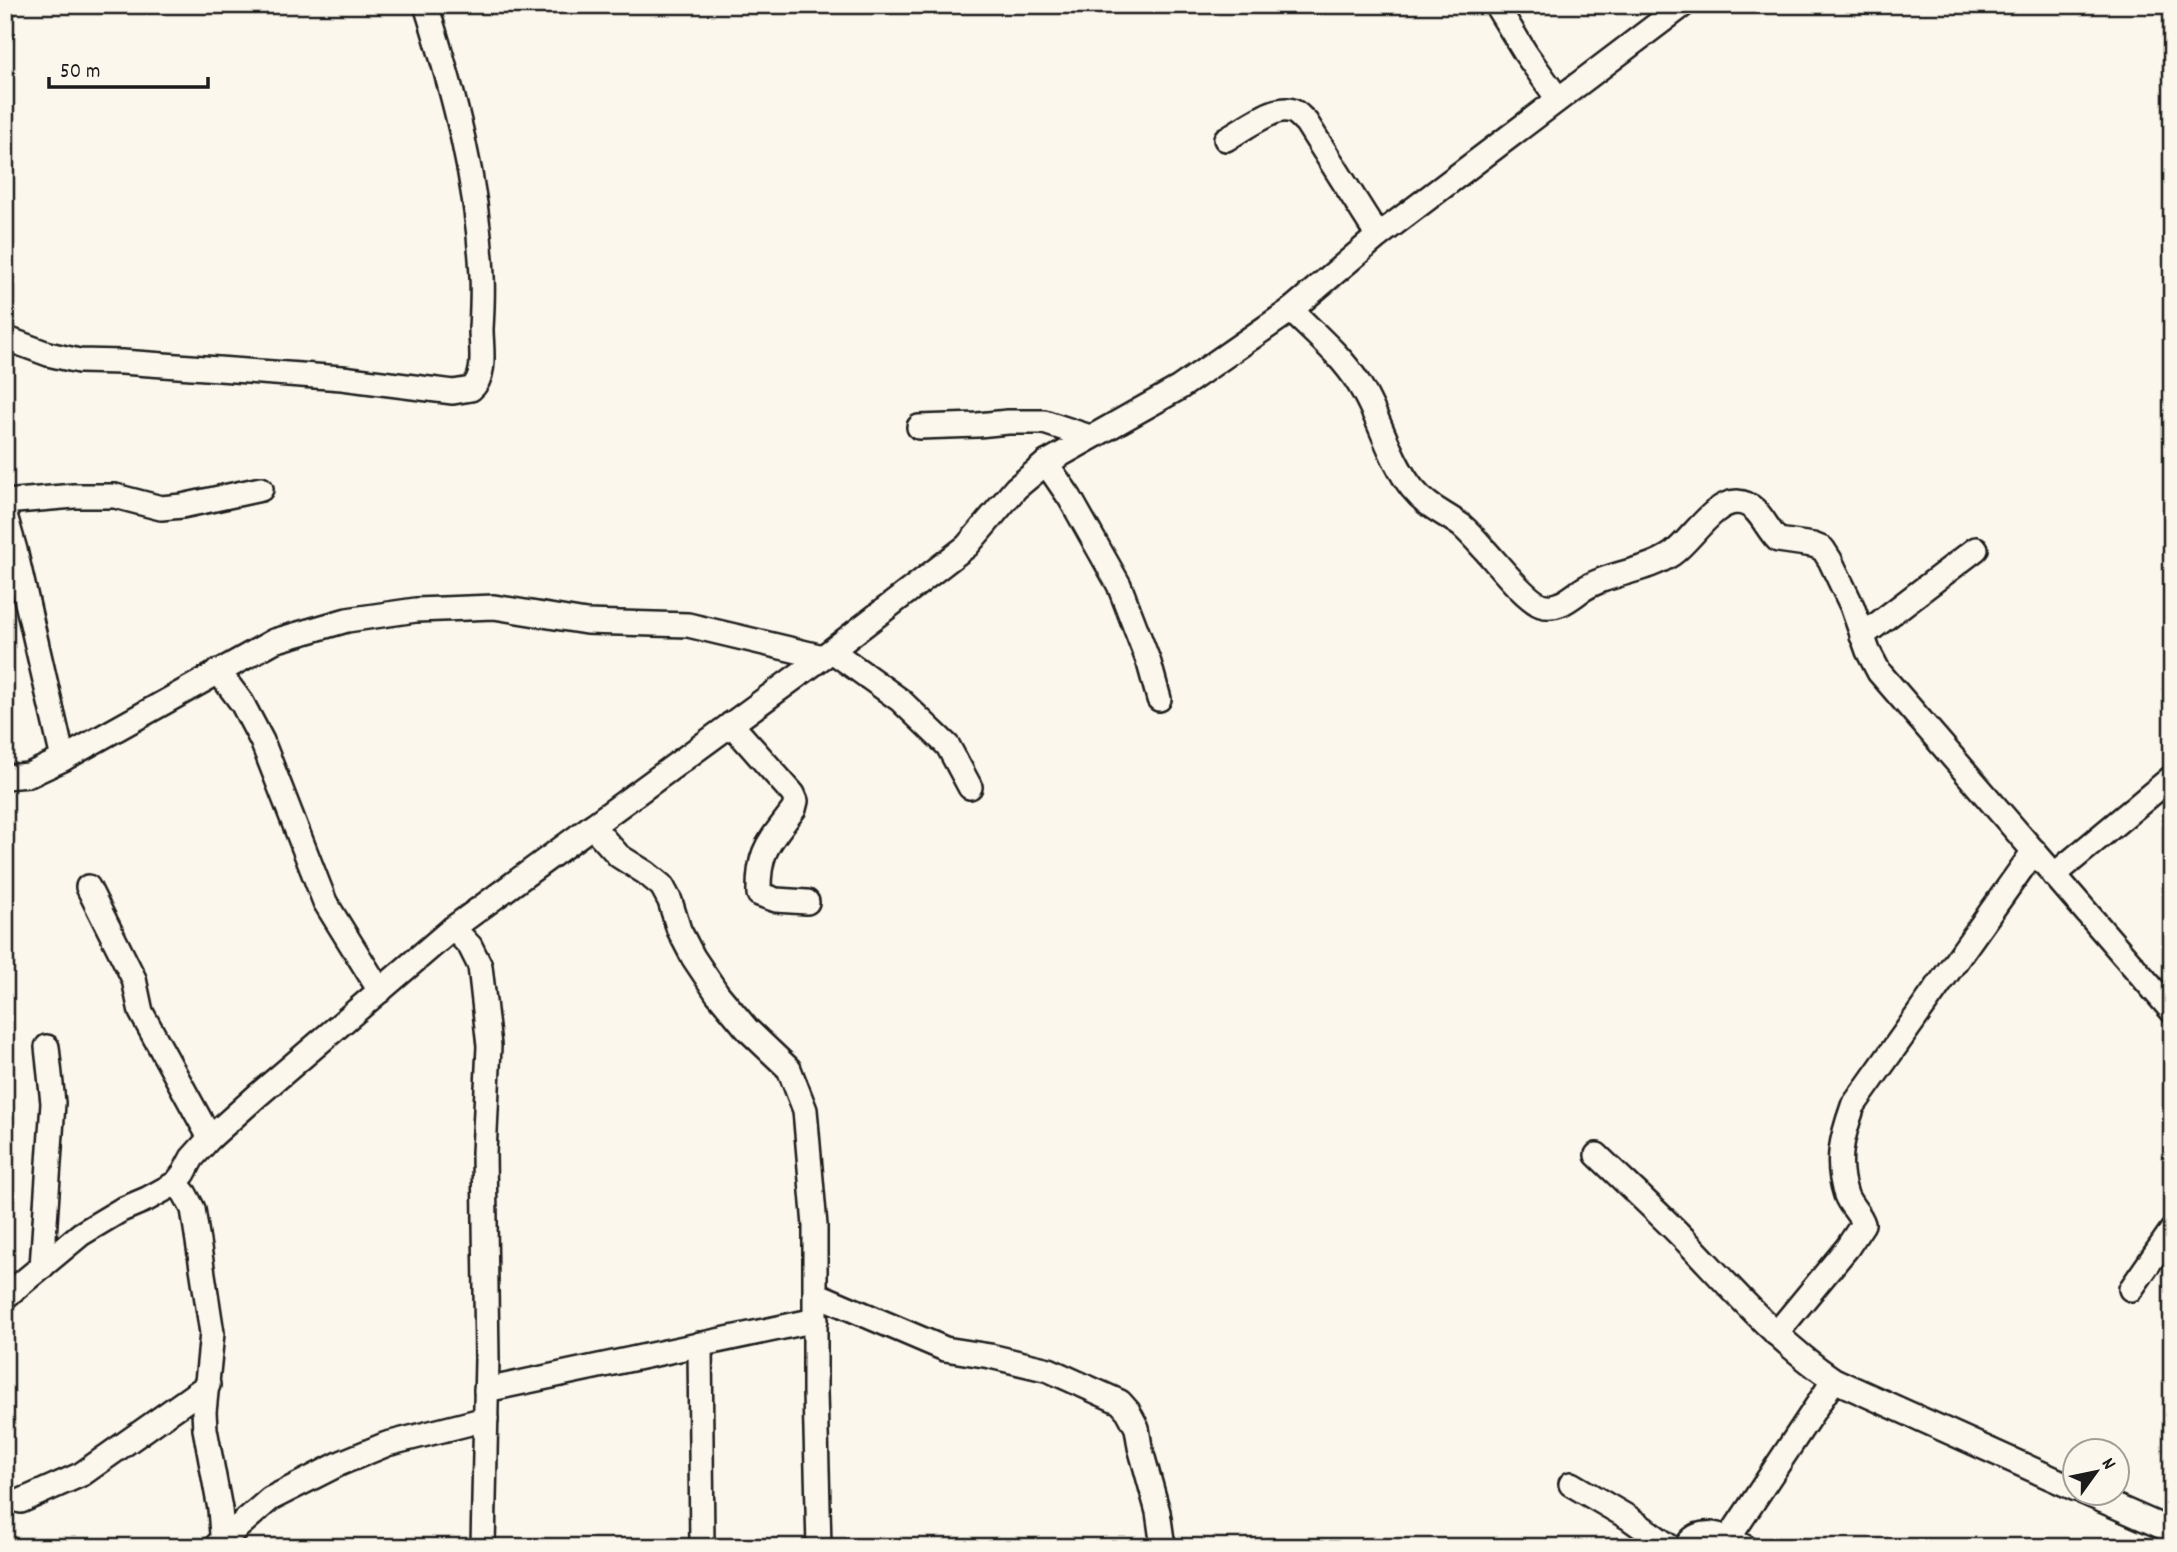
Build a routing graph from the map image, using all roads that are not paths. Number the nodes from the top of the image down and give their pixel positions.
1 (426, 5) edge
2 (1496, 5) edge
3 (1684, 5) edge
4 (1558, 99) junction
5 (1226, 139) dead end
6 (1378, 236) junction
7 (1291, 310) junction
8 (6, 333) edge
9 (919, 427) dead end
10 (1090, 437) junction
11 (1046, 464) junction
12 (261, 489) dead end
13 (5, 502) edge
14 (5, 515) edge
15 (1976, 548) dead end
16 (1862, 636) junction
17 (828, 654) junction
18 (218, 671) junction
19 (1159, 699) dead end
20 (731, 724) junction
21 (63, 759) junction
22 (5, 777) edge
23 (2172, 777) edge
24 (970, 787) dead end
25 (592, 826) junction
26 (2034, 851) junction
27 (2054, 875) junction
28 (88, 887) dead end
29 (807, 902) dead end
30 (453, 929) junction
31 (380, 991) junction
32 (2172, 1011) edge
33 (47, 1046) dead end
34 (210, 1138) junction
35 (1597, 1155) dead end
36 (176, 1183) junction
37 (2172, 1230) edge
38 (42, 1266) junction
39 (2131, 1289) dead end
40 (816, 1294) junction
41 (5, 1297) edge
42 (816, 1320) junction
43 (1776, 1334) junction
44 (700, 1344) junction
45 (1834, 1381) junction
46 (208, 1385) junction
47 (486, 1390) junction
48 (485, 1419) junction
49 (2062, 1483) edge
50 (1571, 1484) dead end
51 (21, 1501) dead end
52 (2113, 1506) edge
53 (2172, 1531) edge
54 (1737, 1543) edge
55 (221, 1544) edge
56 (483, 1547) edge
57 (702, 1547) edge
58 (819, 1547) edge
59 (1163, 1547) edge
60 (1670, 1547) edge
61 (1686, 1547) edge

1 - 8 street
2 - 4 street
3 - 4 street
4 - 6 street
5 - 6 street
6 - 7 street
7 - 10 street
7 - 16 street
9 - 10 street
10 - 11 street
11 - 17 street
11 - 19 street
12 - 13 street
14 - 21 street
15 - 16 street
16 - 26 street
17 - 18 street
17 - 20 street
17 - 24 street
18 - 21 street
18 - 31 street
20 - 25 street
20 - 29 street
21 - 22 street
23 - 27 street
25 - 30 street
25 - 40 street
26 - 27 street
26 - 43 street
27 - 32 street
28 - 34 street
30 - 31 street
30 - 47 street
31 - 34 street
33 - 38 street
34 - 36 street
35 - 43 street
36 - 38 street
36 - 46 street
37 - 39 street
38 - 41 street
40 - 42 street
40 - 59 street
42 - 44 street
42 - 58 street
43 - 45 street
44 - 47 street
44 - 57 street
45 - 49 street
45 - 54 street
46 - 51 street
46 - 55 street
47 - 48 street
48 - 55 street
48 - 56 street
50 - 60 street
52 - 53 street
54 - 61 street

